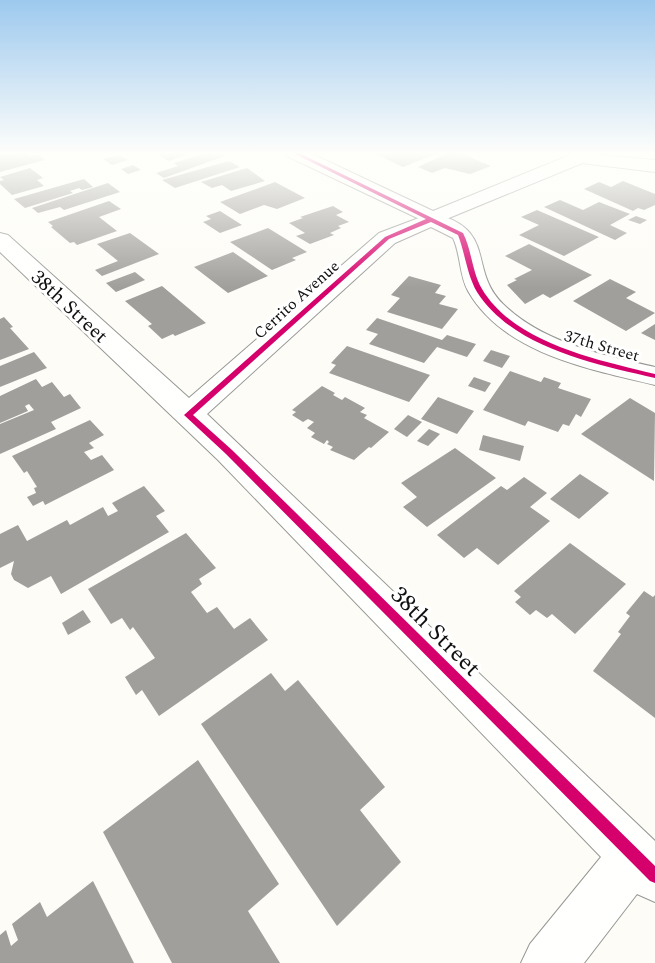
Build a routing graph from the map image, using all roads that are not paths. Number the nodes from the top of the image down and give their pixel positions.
1 (388, 198) edge
2 (483, 198) edge
3 (432, 219) junction
4 (0, 240) edge
5 (655, 376) edge
6 (188, 415) junction
7 (645, 866) edge
8 (549, 963) edge

1 - 3 street, 37th Street
2 - 3 street, Cerrito Avenue
3 - 5 street, 37th Street
3 - 6 street, Cerrito Avenue
4 - 6 street, 38th Street
6 - 7 street, 38th Street
7 - 8 street

